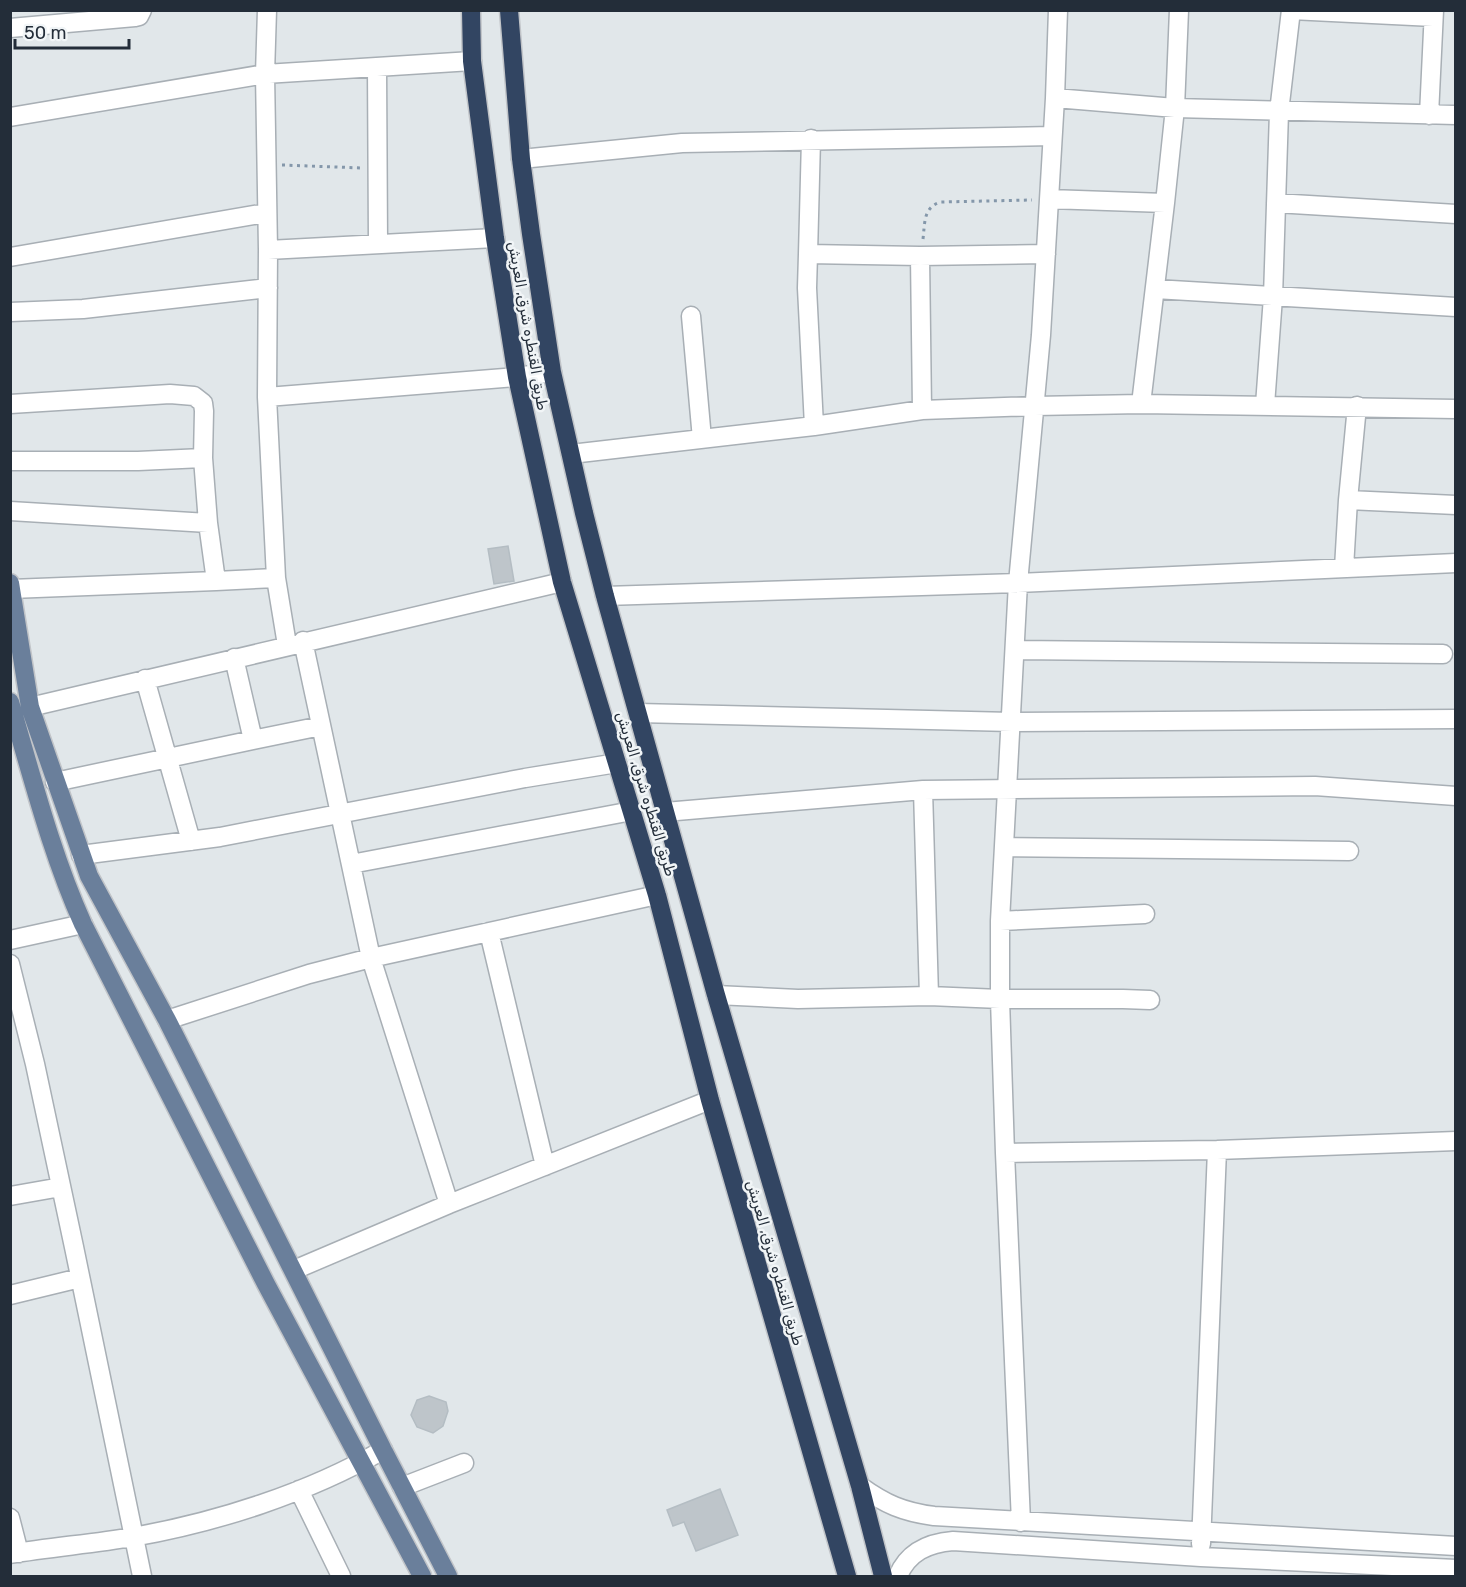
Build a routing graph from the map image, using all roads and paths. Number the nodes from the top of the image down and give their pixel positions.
1 (142, 10) edge
2 (267, 10) edge
3 (471, 10) edge
4 (1058, 10) edge
5 (1179, 10) edge
6 (1291, 10) edge
7 (512, 11) edge
8 (1433, 14) edge
9 (10, 28) edge
10 (472, 61) junction
11 (377, 67) junction
12 (265, 74) junction
13 (1055, 98) junction
14 (1175, 108) junction
15 (1279, 112) junction
16 (1429, 115) junction
17 (1455, 115) edge
18 (10, 117) edge
19 (1052, 136) junction
20 (811, 139) junction
21 (521, 159) junction
22 (265, 165) junction
23 (362, 168) dead end
24 (1049, 199) junction
25 (1165, 203) junction
26 (1276, 203) junction
27 (266, 213) junction
28 (1455, 214) edge
29 (495, 238) junction
30 (378, 244) junction
31 (268, 250) junction
32 (808, 254) junction
33 (1046, 254) junction
34 (920, 256) junction
35 (10, 257) edge
36 (268, 288) junction
37 (1155, 289) junction
38 (1274, 297) junction
39 (1455, 307) edge
40 (10, 312) edge
41 (691, 316) dead end
42 (552, 372) junction
43 (517, 377) junction
44 (267, 397) junction
45 (10, 404) edge
46 (1141, 404) junction
47 (1035, 405) junction
48 (1265, 405) junction
49 (1357, 406) junction
50 (1455, 408) edge
51 (922, 410) junction
52 (814, 426) junction
53 (702, 440) junction
54 (571, 454) junction
55 (202, 458) junction
56 (10, 461) edge
57 (1348, 500) junction
58 (1455, 505) edge
59 (10, 511) edge
60 (208, 523) junction
61 (1455, 563) edge
62 (1344, 568) junction
63 (276, 578) junction
64 (216, 581) junction
65 (562, 582) junction
66 (1018, 583) junction
67 (11, 586) edge
68 (605, 596) junction
69 (295, 643) junction
70 (1016, 650) junction
71 (1443, 654) dead end
72 (234, 658) junction
73 (145, 679) junction
74 (10, 702) edge
75 (30, 707) junction
76 (638, 713) junction
77 (1455, 719) edge
78 (1012, 722) junction
79 (321, 726) junction
80 (254, 740) junction
81 (167, 757) junction
82 (617, 764) junction
83 (55, 782) junction
84 (923, 790) junction
85 (1008, 790) junction
86 (1455, 796) edge
87 (632, 811) junction
88 (665, 812) junction
89 (340, 814) junction
90 (191, 841) junction
91 (1005, 847) junction
92 (1349, 851) dead end
93 (81, 855) junction
94 (351, 864) junction
95 (657, 895) junction
96 (1145, 914) dead end
97 (1000, 921) junction
98 (83, 924) junction
99 (489, 932) junction
100 (10, 940) edge
101 (371, 958) junction
102 (10, 964) edge
103 (717, 995) junction
104 (929, 996) junction
105 (1000, 999) junction
106 (1150, 1000) dead end
107 (167, 1020) junction
108 (710, 1100) junction
109 (1455, 1141) edge
110 (1217, 1150) junction
111 (1005, 1153) junction
112 (545, 1166) junction
113 (61, 1187) junction
114 (10, 1196) edge
115 (449, 1204) junction
116 (294, 1270) junction
117 (80, 1278) junction
118 (10, 1294) edge
119 (383, 1450) junction
120 (360, 1463) junction
121 (464, 1463) dead end
122 (860, 1486) junction
123 (402, 1487) junction
124 (299, 1490) junction
125 (10, 1518) edge
126 (1021, 1522) junction
127 (1201, 1532) junction
128 (134, 1537) junction
129 (1455, 1546) edge
130 (15, 1553) edge
131 (1201, 1557) junction
132 (1455, 1569) edge
133 (1324, 1570) edge
134 (1425, 1572) edge
135 (418, 1575) edge
136 (142, 1576) edge
137 (341, 1576) edge
138 (448, 1576) edge
139 (847, 1576) edge
140 (884, 1576) edge
141 (898, 1576) edge

1 - 9 street
2 - 12 street
3 - 10 highway, طريق القنطره شرق, العريش
4 - 13 street
5 - 14 street
6 - 8 street
6 - 15 street
7 - 21 highway, طريق القنطره شرق, العريش
8 - 16 street
10 - 11 street
10 - 29 highway, طريق القنطره شرق, العريش
11 - 12 street
11 - 30 street
12 - 18 street
12 - 22 street
13 - 14 street
13 - 19 street
14 - 15 street
14 - 25 street
15 - 16 street
15 - 26 street
16 - 17 street
19 - 20 street
19 - 24 street
20 - 21 street
20 - 32 street
21 - 42 highway, طريق القنطره شرق, العريش
22 - 23 path
22 - 27 street
24 - 25 street
24 - 33 street
24 - 34 path
25 - 37 street
26 - 28 street
26 - 38 street
27 - 31 street
27 - 35 street
29 - 30 street
29 - 43 highway, طريق القنطره شرق, العريش
30 - 31 street
31 - 36 street
32 - 34 street
32 - 52 street
33 - 34 street
33 - 47 street
34 - 51 street
36 - 40 street
36 - 44 street
37 - 38 street
37 - 46 street
38 - 39 street
38 - 48 street
41 - 53 street
42 - 43 street
42 - 54 highway, طريق القنطره شرق, العريش
43 - 44 street
43 - 65 highway, طريق القنطره شرق, العريش
44 - 63 street
45 - 55 street
46 - 47 street
46 - 48 street
47 - 51 street
47 - 66 street
48 - 49 street
49 - 50 street
49 - 57 street
51 - 52 street
52 - 53 street
53 - 54 street
54 - 68 highway, طريق القنطره شرق, العريش
55 - 56 street
55 - 60 street
57 - 58 street
57 - 62 street
59 - 60 street
60 - 64 street
61 - 62 street
62 - 66 street
63 - 64 street
63 - 69 street
64 - 67 street
65 - 69 street
65 - 82 highway, طريق القنطره شرق, العريش
66 - 68 street
66 - 70 street
67 - 75 main road
68 - 76 highway, طريق القنطره شرق, العريش
69 - 72 street
69 - 79 street
70 - 71 street
70 - 78 street
72 - 73 street
72 - 80 street
73 - 75 street
73 - 81 street
74 - 98 main road
75 - 83 main road
76 - 78 street
76 - 88 highway, طريق القنطره شرق, العريش
77 - 78 street
78 - 85 street
79 - 80 street
79 - 89 street
80 - 81 street
81 - 83 street
81 - 90 street
82 - 87 highway, طريق القنطره شرق, العريش
82 - 89 street
83 - 93 main road
84 - 85 street
84 - 88 street
84 - 104 street
85 - 86 street
85 - 91 street
87 - 94 street
87 - 95 highway, طريق القنطره شرق, العريش
88 - 103 highway, طريق القنطره شرق, العريش
89 - 90 street
89 - 94 street
90 - 93 street
91 - 92 street
91 - 97 street
93 - 107 main road
94 - 101 street
95 - 99 street
95 - 108 highway, طريق القنطره شرق, العريش
96 - 97 street
97 - 105 street
98 - 100 street
98 - 120 main road
99 - 101 street
99 - 112 street
101 - 107 street
101 - 115 street
102 - 113 street
103 - 104 street
103 - 122 highway, طريق القنطره شرق, العريش
104 - 105 street
105 - 106 street
105 - 111 street
107 - 116 main road
108 - 112 street
108 - 139 highway, طريق القنطره شرق, العريش
109 - 110 street
110 - 111 street
110 - 127 street
111 - 126 street
112 - 115 street
113 - 114 street
113 - 117 street
115 - 116 street
116 - 119 main road
117 - 118 street
117 - 128 street
119 - 120 street
119 - 123 main road
120 - 124 street
120 - 135 main road
121 - 123 street
122 - 126 street
122 - 140 highway, طريق القنطره شرق, العريش
123 - 138 main road
124 - 128 street
124 - 137 street
125 - 130 street
126 - 127 street
127 - 129 street
127 - 131 street
128 - 130 street
128 - 136 street
131 - 133 street
131 - 141 street
132 - 134 street
133 - 134 street

